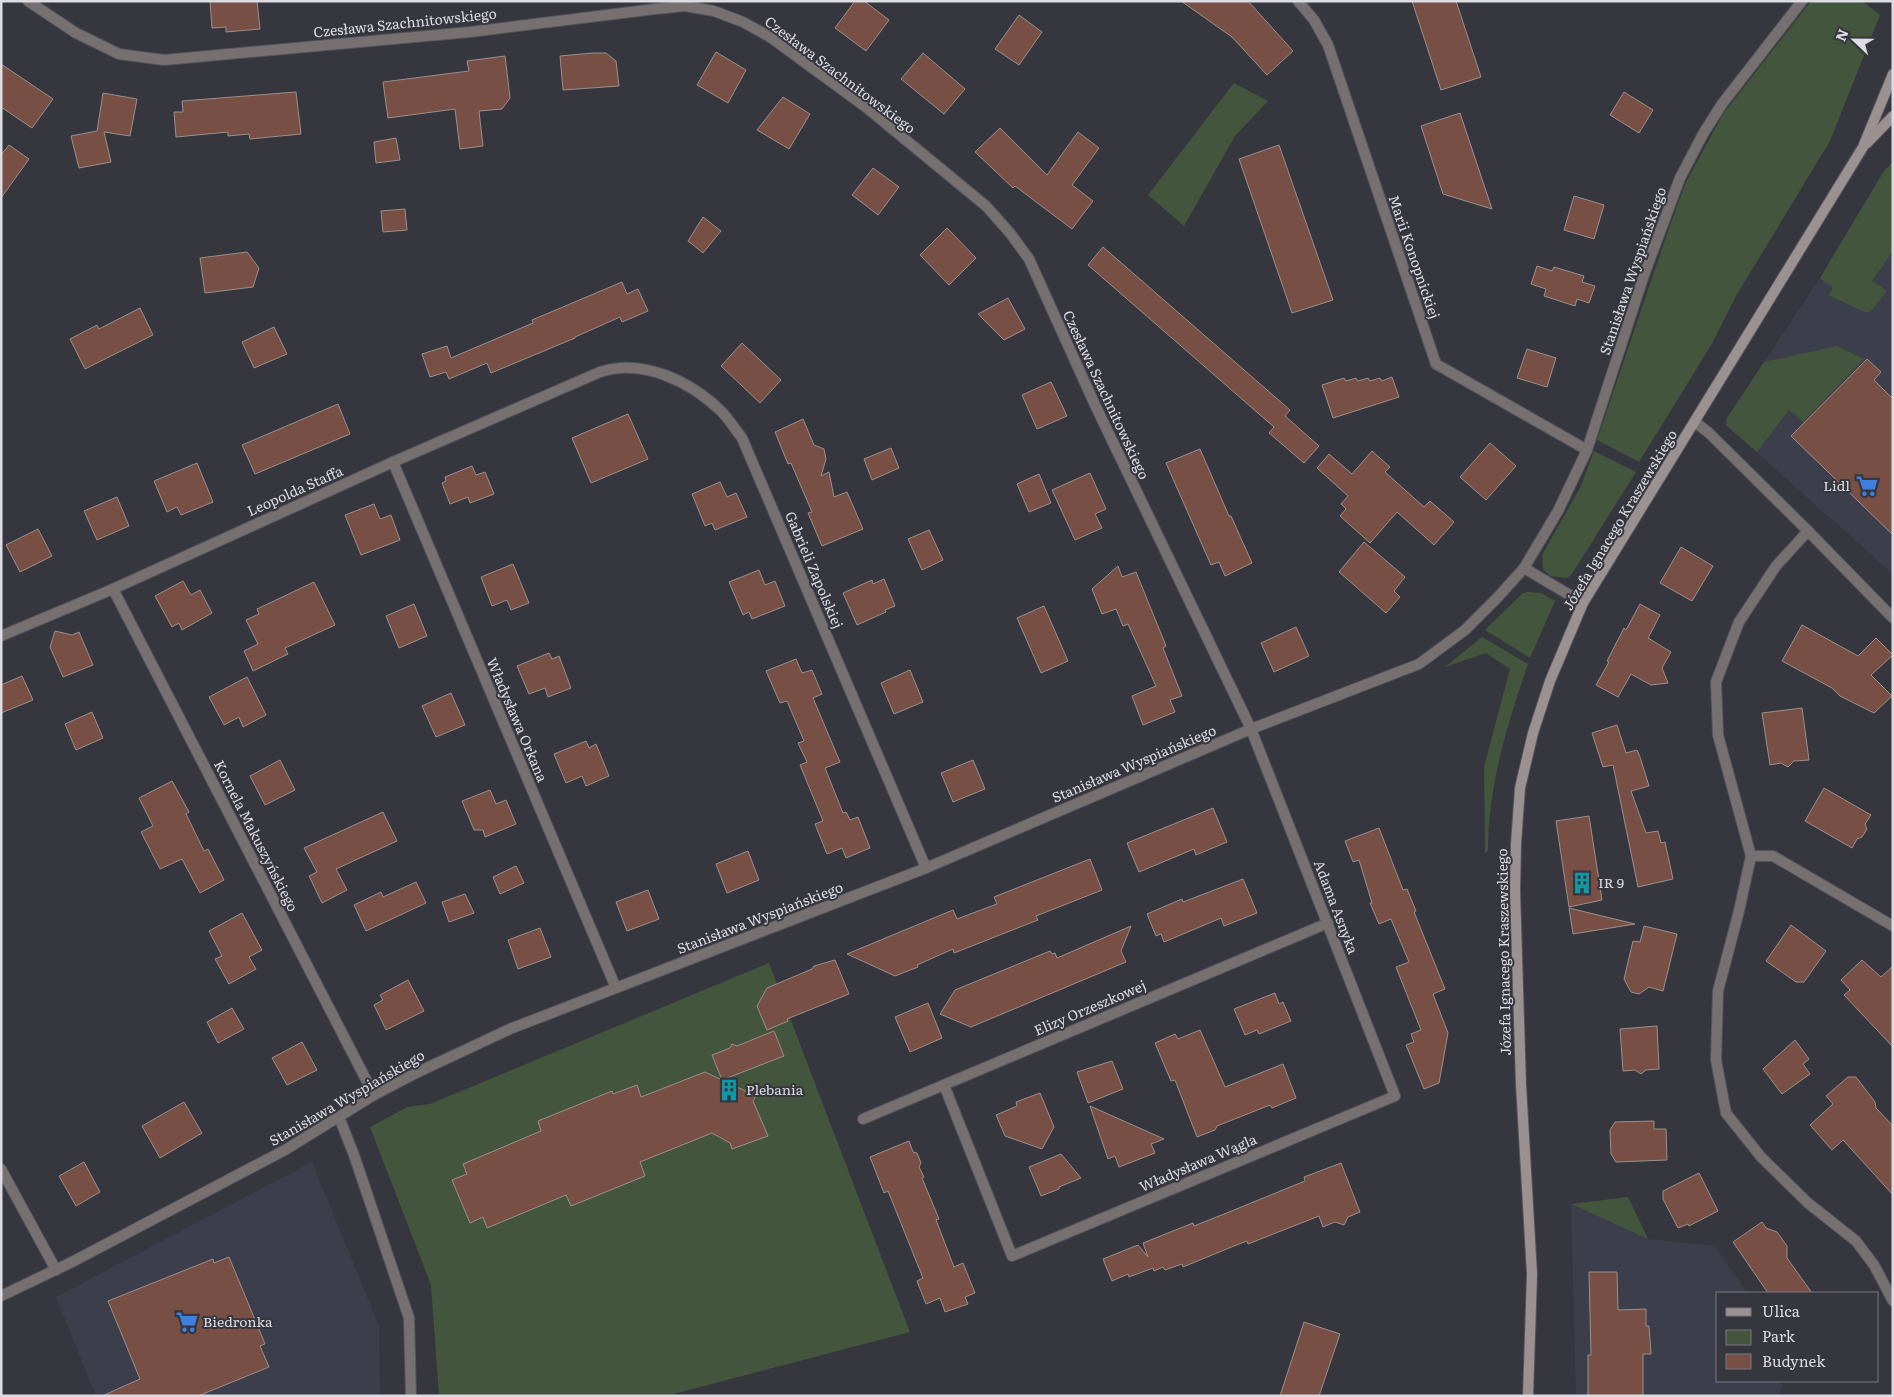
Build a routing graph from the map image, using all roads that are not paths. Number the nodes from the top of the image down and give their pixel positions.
1 (28, 1) edge
2 (1298, 1) edge
3 (1802, 1) edge
4 (1893, 74) edge
5 (1893, 116) edge
6 (1863, 147) junction
7 (600, 372) joint
8 (1695, 422) junction
9 (1587, 450) junction
10 (393, 462) junction
11 (1808, 531) junction
12 (1524, 568) junction
13 (113, 588) junction
14 (1583, 603) junction
15 (1893, 618) edge
16 (1, 636) edge
17 (1251, 729) junction
18 (1751, 856) junction
19 (926, 868) junction
20 (1328, 923) junction
21 (1893, 926) edge
22 (616, 988) junction
23 (944, 1085) junction
24 (374, 1095) junction
25 (1394, 1096) joint
26 (339, 1118) junction
27 (863, 1119) dead end
28 (1, 1169) edge
29 (56, 1270) junction
30 (1, 1296) edge
31 (1893, 1301) edge
32 (411, 1396) edge
33 (1528, 1396) edge

1 - 17 street, Czesława Szachnitowskiego
2 - 9 street, Marii Konopnickiej
3 - 9 street, Stanisława Wyspiańskiego
4 - 6 street, Józefa Ignacego Kraszewskiego
5 - 6 street, Józefa Ignacego Kraszewskiego
6 - 8 street, Józefa Ignacego Kraszewskiego
7 - 10 street, Leopolda Staffa
7 - 19 street, Gabrieli Zapolskiej
8 - 11 street
8 - 14 street, Józefa Ignacego Kraszewskiego
9 - 12 street, Stanisława Wyspiańskiego
10 - 13 street, Leopolda Staffa
10 - 22 street, Władysława Orkana
11 - 15 street
11 - 18 street
12 - 14 street
12 - 17 street, Stanisława Wyspiańskiego
13 - 16 street, Leopolda Staffa
13 - 24 street, Kornela Makuszyńskiego
14 - 33 street, Józefa Ignacego Kraszewskiego
17 - 19 street, Stanisława Wyspiańskiego
17 - 20 street, Adama Asnyka
18 - 21 street
18 - 31 street
19 - 22 street, Stanisława Wyspiańskiego
20 - 23 street, Elizy Orzeszkowej
20 - 25 street, Adama Asnyka
22 - 24 street, Stanisława Wyspiańskiego
23 - 25 street, Władysława Wągla
23 - 27 street, Elizy Orzeszkowej
24 - 26 street, Stanisława Wyspiańskiego
26 - 29 street, Stanisława Wyspiańskiego
26 - 32 street
28 - 29 street
29 - 30 street, Stanisława Wyspiańskiego

